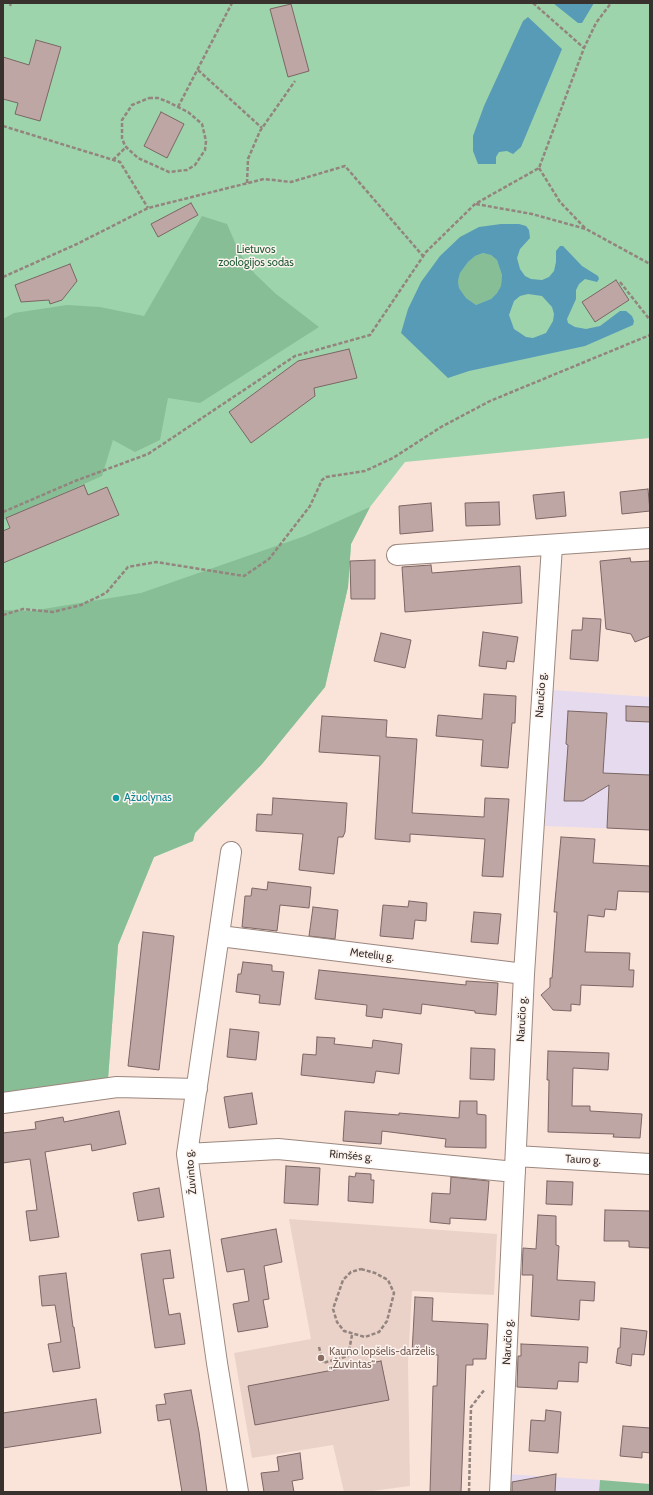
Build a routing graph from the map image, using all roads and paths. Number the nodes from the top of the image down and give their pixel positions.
1 (232, 3) edge
2 (533, 3) edge
3 (611, 3) edge
4 (584, 48) junction
5 (198, 70) junction
6 (295, 81) dead end
7 (178, 107) junction
8 (3, 126) edge
9 (262, 128) junction
10 (126, 147) junction
11 (113, 160) junction
12 (539, 168) junction
13 (247, 183) junction
14 (476, 204) junction
15 (148, 208) junction
16 (586, 229) junction
17 (423, 256) junction
18 (650, 264) edge
19 (3, 278) edge
20 (620, 282) dead end
21 (650, 320) edge
22 (650, 335) edge
23 (3, 512) edge
24 (650, 538) edge
25 (552, 546) junction
26 (397, 555) dead end
27 (3, 615) edge
28 (231, 852) dead end
29 (220, 936) junction
30 (524, 974) junction
31 (197, 1089) junction
32 (3, 1103) edge
33 (187, 1154) junction
34 (515, 1164) junction
35 (650, 1164) edge
36 (352, 1335) junction
37 (318, 1347) dead end
38 (489, 1383) dead end
39 (238, 1492) edge
40 (469, 1492) edge
41 (500, 1492) edge

1 - 5 path
2 - 4 path
3 - 4 path
4 - 12 path
5 - 7 path
5 - 9 path
6 - 9 path
7 - 10 path
7 - 10 path
8 - 11 path
9 - 13 path
10 - 11 path
11 - 15 path
12 - 14 path
12 - 16 path
13 - 15 path
13 - 17 path
14 - 16 path
14 - 17 path
15 - 19 path
16 - 18 path
17 - 23 path
20 - 21 path
22 - 27 path
24 - 25 street
25 - 26 street
25 - 30 street, Naručio g.
28 - 29 street, Žuvinto g.
29 - 30 street, Metelių g.
29 - 31 street, Žuvinto g.
30 - 34 street, Naručio g.
31 - 32 street
31 - 33 street, Žuvinto g.
33 - 34 street, Rimšės g.
33 - 39 street, Žuvinto g.
34 - 35 street, Tauro g.
34 - 41 street, Naručio g.
36 - 36 path
36 - 37 path
38 - 40 path

